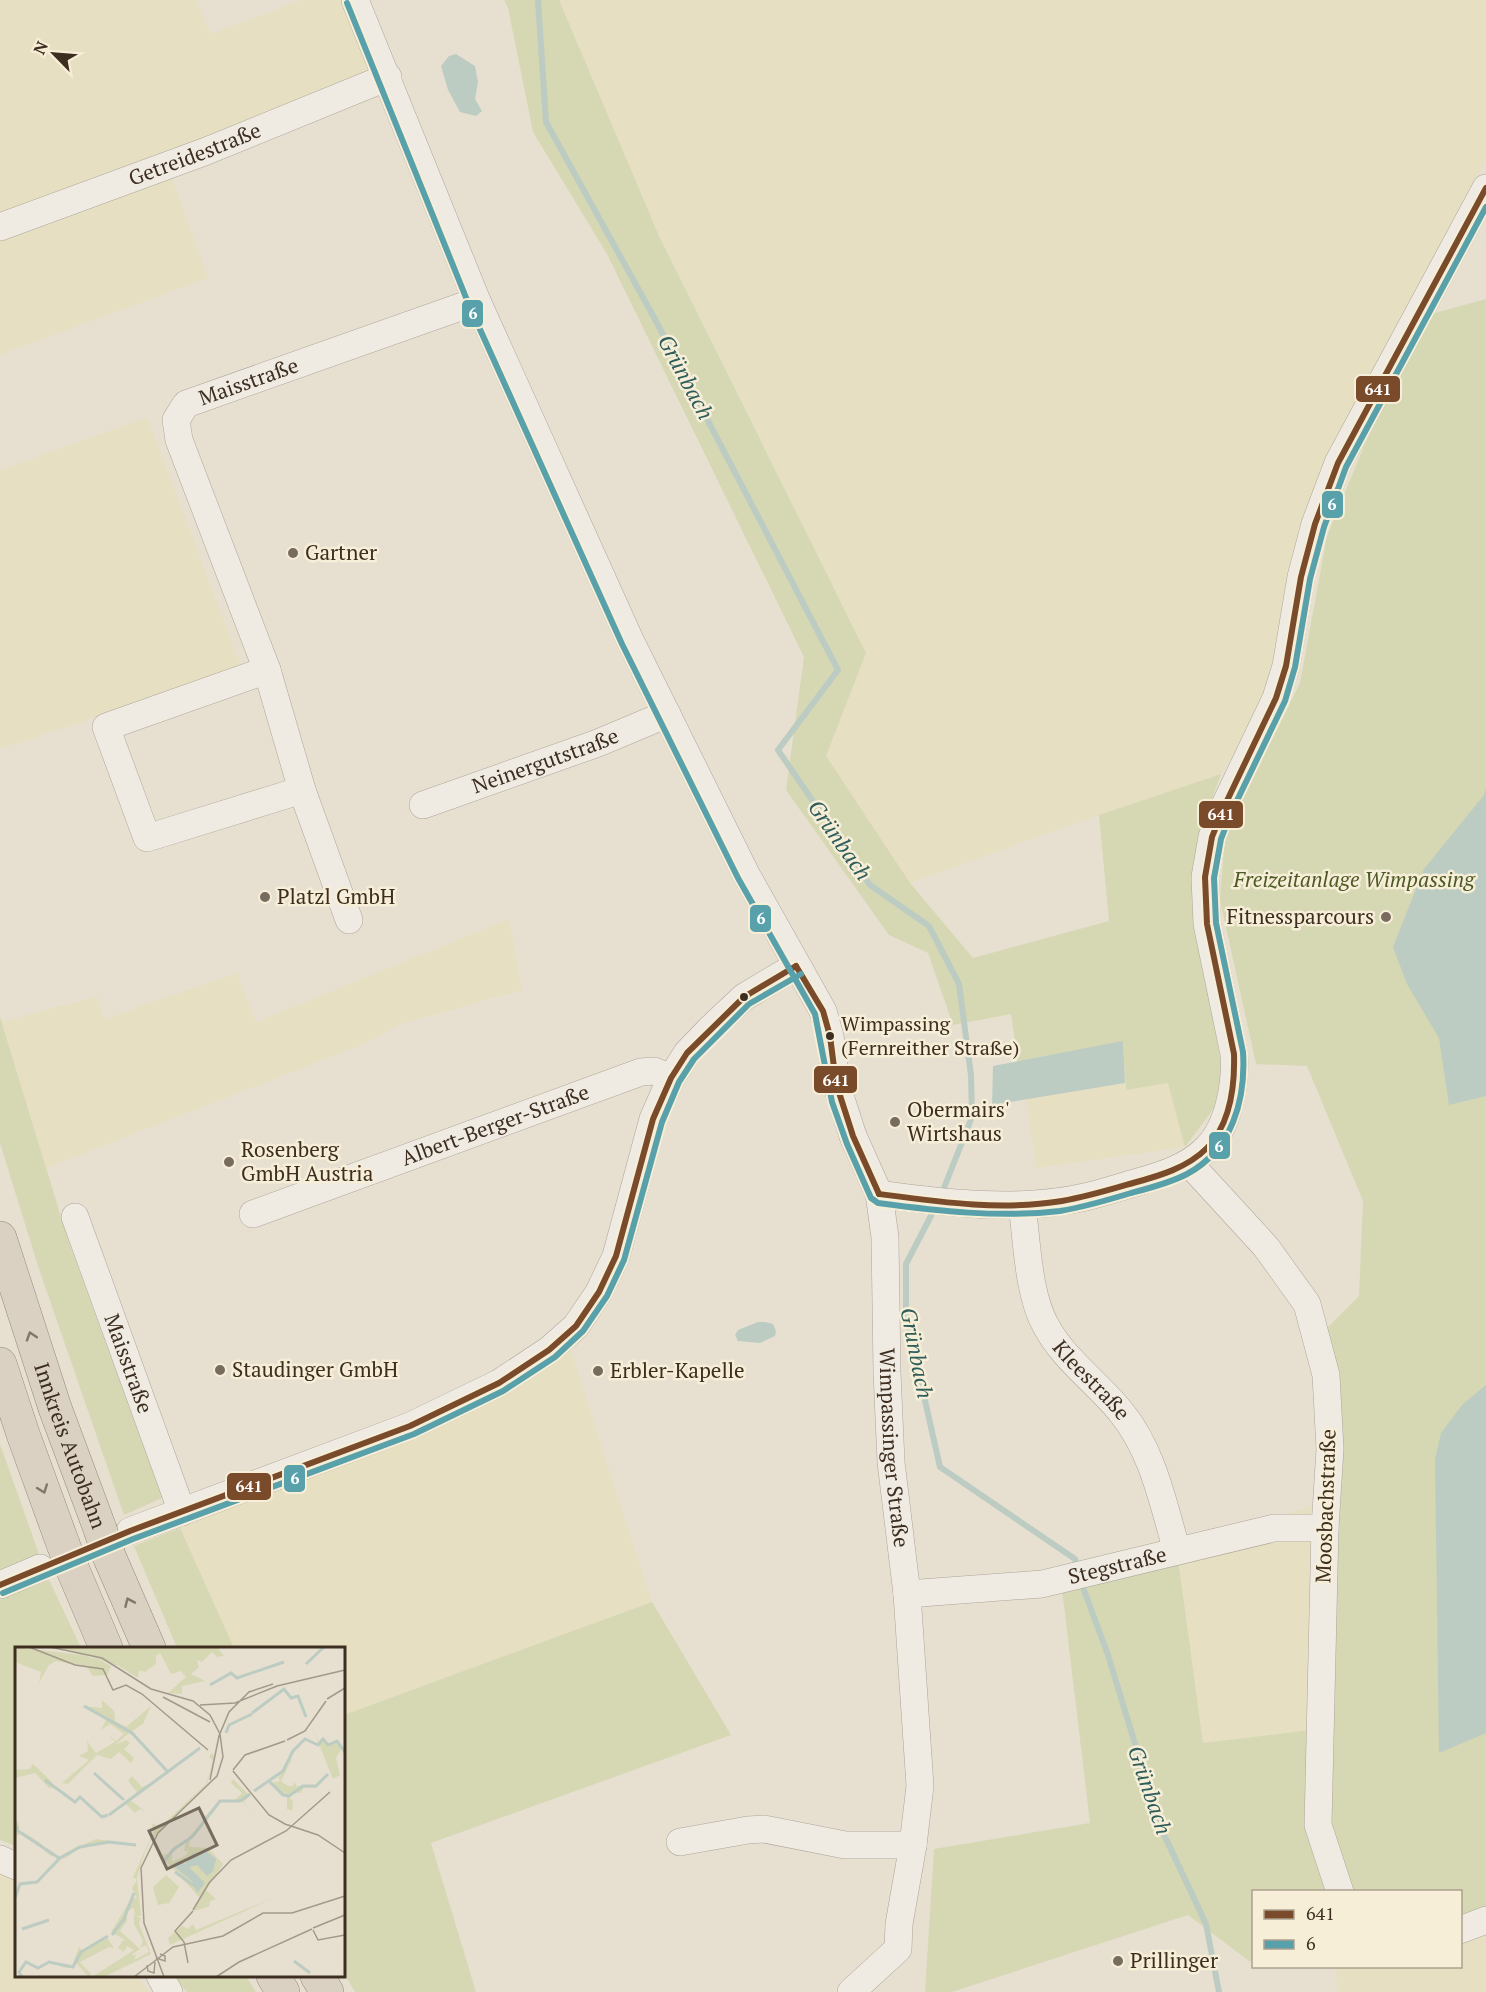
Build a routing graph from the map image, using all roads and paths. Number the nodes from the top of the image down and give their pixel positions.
1 (355, 0) edge
2 (388, 77) junction
3 (1486, 188) edge
4 (0, 227) edge
5 (477, 302) junction
6 (267, 670) junction
7 (666, 714) junction
8 (302, 790) junction
9 (423, 806) dead end
10 (349, 920) dead end
11 (796, 966) junction
12 (671, 1078) junction
13 (1189, 1163) junction
14 (879, 1194) junction
15 (1022, 1205) junction
16 (252, 1214) dead end
17 (75, 1217) dead end
18 (0, 1238) edge
19 (0, 1364) edge
20 (182, 1512) junction
21 (1325, 1528) junction
22 (113, 1539) junction
23 (1177, 1551) junction
24 (40, 1568) dead end
25 (0, 1585) edge
26 (907, 1594) junction
27 (106, 1647) edge
28 (149, 1647) edge
29 (680, 1842) dead end
30 (913, 1845) junction
31 (0, 1859) edge
32 (15, 1866) edge
33 (1339, 1890) edge
34 (1486, 1920) edge
35 (1462, 1930) edge
36 (161, 1977) edge
37 (274, 1977) edge
38 (318, 1977) edge
39 (169, 1992) edge
40 (283, 1992) edge
41 (327, 1992) edge
42 (851, 1992) edge

1 - 2 street
2 - 4 street, Getreidestraße
2 - 5 street
3 - 13 street
5 - 6 street, Maisstraße
5 - 7 street
6 - 8 street, Maisstraße
6 - 8 street
7 - 9 street, Neinergutstraße
7 - 11 street
8 - 10 street, Maisstraße
11 - 12 street
11 - 14 street
12 - 16 street, Albert-Berger-Straße
12 - 20 street
13 - 15 street
13 - 21 street, Moosbachstraße
14 - 15 street
14 - 26 street, Wimpassinger Straße
15 - 23 street, Kleestraße
17 - 20 street, Maisstraße
22 -> 18 highway, Innkreis Autobahn
19 -> 27 highway, Innkreis Autobahn
20 - 22 street
21 - 23 street, Stegstraße
21 - 33 street, Moosbachstraße
28 -> 22 highway, Innkreis Autobahn
23 - 26 street, Stegstraße
24 - 25 street
26 - 30 street, Wimpassinger Straße
29 - 30 street
30 - 42 street, Wimpassinger Straße
31 - 32 street
34 - 35 street
36 - 39 street
37 - 40 highway
38 - 41 highway

